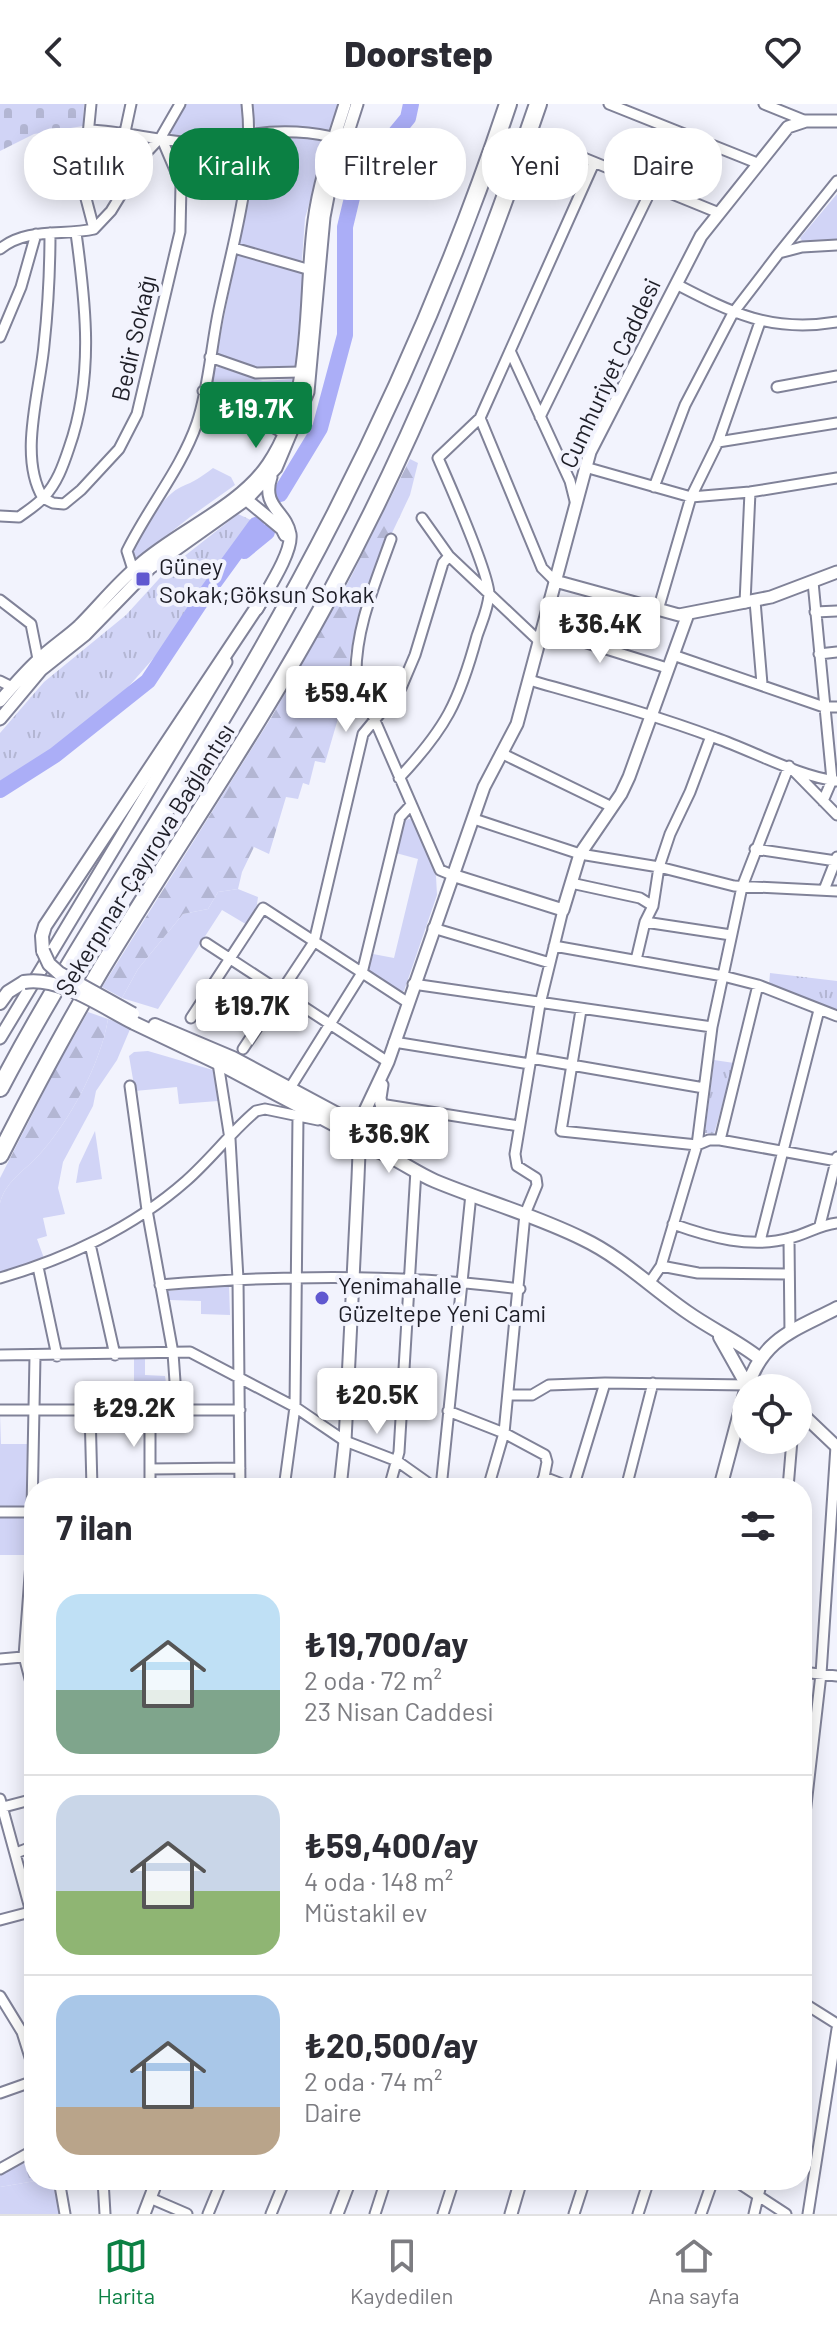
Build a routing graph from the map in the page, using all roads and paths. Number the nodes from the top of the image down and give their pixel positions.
1 (91, 104) edge
2 (131, 104) edge
3 (180, 104) edge
4 (247, 104) edge
5 (345, 104) edge
6 (357, 104) edge
7 (508, 104) edge
8 (538, 104) edge
9 (609, 104) edge
10 (764, 104) edge
11 (806, 121) junction
12 (837, 121) edge
13 (90, 128) edge
14 (126, 128) edge
15 (249, 128) edge
16 (342, 128) edge
17 (345, 128) edge
18 (153, 137) edge
19 (161, 137) junction
20 (169, 139) edge
21 (588, 160) edge
22 (594, 163) junction
23 (757, 163) junction
24 (604, 167) edge
25 (837, 181) edge
26 (86, 200) edge
27 (241, 200) edge
28 (317, 200) edge
29 (327, 200) edge
30 (646, 200) edge
31 (687, 200) edge
32 (719, 213) junction
33 (94, 229) junction
34 (50, 233) junction
35 (76, 233) junction
36 (36, 234) junction
37 (837, 245) edge
38 (234, 248) junction
39 (0, 249) edge
40 (779, 253) junction
41 (307, 269) junction
42 (676, 284) junction
43 (733, 313) junction
44 (760, 322) junction
45 (837, 322) edge
46 (0, 337) edge
47 (511, 353) junction
48 (210, 357) junction
49 (301, 372) junction
50 (837, 376) edge
51 (777, 387) dead end
52 (203, 391) junction
53 (540, 417) junction
54 (480, 418) junction
55 (837, 423) edge
56 (284, 434) junction
57 (718, 442) junction
58 (585, 467) junction
59 (271, 475) junction
60 (837, 478) edge
61 (654, 487) junction
62 (750, 492) junction
63 (691, 497) junction
64 (43, 498) junction
65 (231, 499) junction
66 (247, 499) junction
67 (575, 501) junction
68 (0, 516) edge
69 (422, 518) dead end
70 (391, 539) dead end
71 (449, 556) junction
72 (283, 559) junction
73 (837, 572) edge
74 (135, 576) junction
75 (555, 581) junction
76 (813, 582) junction
77 (489, 594) junction
78 (0, 600) edge
79 (261, 601) junction
80 (750, 602) junction
81 (658, 610) junction
82 (837, 611) edge
83 (815, 612) junction
84 (688, 614) junction
85 (541, 635) junction
86 (837, 652) edge
87 (819, 654) junction
88 (673, 655) junction
89 (38, 659) junction
90 (667, 668) junction
91 (529, 680) junction
92 (0, 681) edge
93 (762, 684) junction
94 (12, 687) junction
95 (0, 701) edge
96 (824, 707) junction
97 (837, 707) edge
98 (652, 716) junction
99 (0, 719) edge
100 (373, 719) junction
101 (711, 736) junction
102 (501, 753) junction
103 (789, 766) junction
104 (399, 778) junction
105 (834, 781) edge
106 (823, 801) junction
107 (411, 805) junction
108 (612, 807) junction
109 (837, 815) edge
110 (474, 819) junction
111 (755, 849) junction
112 (580, 854) junction
113 (836, 859) edge
114 (659, 867) junction
115 (452, 875) junction
116 (571, 883) junction
117 (742, 887) junction
118 (824, 890) junction
119 (837, 891) edge
120 (653, 906) junction
121 (563, 910) junction
122 (645, 922) junction
123 (433, 928) junction
124 (731, 935) junction
125 (314, 942) junction
126 (206, 943) dead end
127 (554, 946) junction
128 (230, 959) junction
129 (636, 960) junction
130 (550, 963) junction
131 (362, 973) junction
132 (723, 976) junction
133 (413, 984) junction
134 (758, 985) junction
135 (281, 992) junction
136 (407, 1002) junction
137 (0, 1003) edge
138 (540, 1004) junction
139 (581, 1010) junction
140 (819, 1010) junction
141 (837, 1016) edge
142 (191, 1018) dead end
143 (135, 1019) junction
144 (329, 1024) junction
145 (712, 1027) junction
146 (0, 1038) edge
147 (394, 1042) junction
148 (243, 1049) dead end
149 (530, 1061) junction
150 (388, 1062) junction
151 (218, 1063) junction
152 (572, 1065) junction
153 (130, 1086) dead end
154 (0, 1088) edge
155 (290, 1088) junction
156 (704, 1088) junction
157 (380, 1104) junction
158 (298, 1115) junction
159 (362, 1117) junction
160 (333, 1124) junction
161 (386, 1125) junction
162 (519, 1126) junction
163 (230, 1139) junction
164 (720, 1140) junction
165 (355, 1142) junction
166 (697, 1145) junction
167 (375, 1150) junction
168 (782, 1153) junction
169 (0, 1155) edge
170 (837, 1159) edge
171 (416, 1170) junction
172 (358, 1178) junction
173 (471, 1194) junction
174 (147, 1210) junction
175 (525, 1214) junction
176 (837, 1223) edge
177 (673, 1224) junction
178 (820, 1225) junction
179 (789, 1239) junction
180 (760, 1241) junction
181 (90, 1244) junction
182 (661, 1266) junction
183 (38, 1267) junction
184 (789, 1274) junction
185 (351, 1276) junction
186 (295, 1277) junction
187 (0, 1278) edge
188 (238, 1279) junction
189 (408, 1279) junction
190 (464, 1281) junction
191 (650, 1282) junction
192 (160, 1285) junction
193 (520, 1289) junction
194 (837, 1308) edge
195 (708, 1324) junction
196 (790, 1332) junction
197 (720, 1337) junction
198 (774, 1342) junction
199 (740, 1343) junction
200 (173, 1353) junction
201 (0, 1355) edge
202 (115, 1355) junction
203 (35, 1356) junction
204 (57, 1356) junction
205 (758, 1361) junction
206 (740, 1374) edge
207 (753, 1374) edge
208 (241, 1377) junction
209 (605, 1383) junction
210 (653, 1383) junction
211 (732, 1387) edge
212 (508, 1395) junction
213 (295, 1407) junction
214 (0, 1410) edge
215 (34, 1410) junction
216 (90, 1410) junction
217 (150, 1410) junction
218 (177, 1410) junction
219 (240, 1410) junction
220 (448, 1411) junction
221 (812, 1423) edge
222 (504, 1433) junction
223 (345, 1441) junction
224 (732, 1445) edge
225 (836, 1446) edge
226 (791, 1454) edge
227 (397, 1461) junction
228 (240, 1468) junction
229 (150, 1469) junction
230 (544, 1477) edge
231 (33, 1478) edge
232 (92, 1478) edge
233 (150, 1478) edge
234 (240, 1478) edge
235 (285, 1478) edge
236 (341, 1478) edge
237 (392, 1478) edge
238 (423, 1478) edge
239 (439, 1478) edge
240 (491, 1478) edge
241 (575, 1478) edge
242 (629, 1478) edge
243 (723, 1478) edge
244 (789, 1478) edge
245 (0, 1512) edge
246 (24, 1512) edge
247 (24, 1657) edge
248 (0, 1659) edge
249 (812, 1673) edge
250 (821, 1674) junction
251 (837, 1676) edge
252 (812, 1753) edge
253 (24, 1801) edge
254 (1, 1805) edge
255 (24, 1850) edge
256 (16, 1853) junction
257 (24, 1882) edge
258 (24, 1916) edge
259 (0, 1920) edge
260 (0, 1996) edge
261 (812, 2009) edge
262 (837, 2026) edge
263 (24, 2038) edge
264 (24, 2085) edge
265 (0, 2093) edge
266 (24, 2155) edge
267 (0, 2156) edge
268 (2, 2167) edge
269 (812, 2188) edge
270 (61, 2190) edge
271 (104, 2190) edge
272 (153, 2190) edge
273 (218, 2190) edge
274 (281, 2190) edge
275 (347, 2190) edge
276 (383, 2190) edge
277 (451, 2190) edge
278 (518, 2190) edge
279 (582, 2190) edge
280 (646, 2190) edge
281 (709, 2190) edge
282 (749, 2190) edge
283 (761, 2190) edge
284 (812, 2190) edge
285 (760, 2197) junction
286 (150, 2198) junction
287 (339, 2213) edge
288 (65, 2214) edge
289 (105, 2214) edge
290 (144, 2214) edge
291 (187, 2214) edge
292 (208, 2214) edge
293 (271, 2214) edge
294 (375, 2214) edge
295 (443, 2214) edge
296 (511, 2214) edge
297 (574, 2214) edge
298 (638, 2214) edge
299 (701, 2214) edge
300 (754, 2214) edge
301 (786, 2214) edge
302 (808, 2214) edge

1 - 13 street
2 - 14 street
3 - 19 street
4 - 15 street
5 - 16 street
6 - 17 street
7 - 154 highway, Şekerpınar-Çayırova Bağlantısı
8 - 169 highway, Şekerpınar-Çayırova Bağlantısı
9 - 23 street
10 - 11 street
11 - 12 street
11 - 23 street, Cumhuriyet Caddesi
18 - 19 street
19 - 20 street
19 - 33 street
19 - 64 street, Bedir Sokağı
21 - 22 street
22 - 24 street
22 - 47 street
23 - 32 street, Cumhuriyet Caddesi
25 - 40 street
26 - 33 street
27 - 38 street
28 - 41 street
29 - 59 street
30 - 53 street
31 - 32 street
32 - 42 street, Cumhuriyet Caddesi
33 - 35 street
34 - 35 street
34 - 36 street
34 - 64 street
35 - 64 street
36 - 39 street
36 - 46 street
37 - 40 street
38 - 41 street
38 - 48 street
40 - 43 street
41 - 49 street
42 - 43 street
42 - 58 street, Cumhuriyet Caddesi
43 - 44 street
43 - 61 street
44 - 45 street
44 - 57 street
47 - 53 street
47 - 54 street
48 - 49 street
48 - 52 street
49 - 56 street
50 - 51 street
52 - 56 street
52 - 74 street
53 - 67 street
54 - 75 street
54 - 77 street
55 - 57 street
56 - 65 street
57 - 63 street
58 - 61 street
58 - 67 street, Cumhuriyet Caddesi
59 - 66 street
59 - 72 street
60 - 62 street
61 - 63 street
62 - 63 street
62 - 80 street
63 - 81 street
64 - 68 street
65 - 66 street
65 - 74 street
66 - 72 street
66 - 74 street
67 - 75 street, Cumhuriyet Caddesi
69 - 71 street
70 - 100 street
71 - 77 street
71 - 100 street
72 - 79 street
73 - 76 street
74 - 89 street
74 - 99 street
75 - 81 street
75 - 85 street, Cumhuriyet Caddesi
76 - 80 street
76 - 83 street
77 - 85 street
77 - 104 street
78 - 89 street
79 - 143 main road, bridge
79 - 146 street
80 - 84 street
80 - 93 street
81 - 84 street
82 - 83 street
83 - 87 street
84 - 88 street
85 - 90 street
85 - 91 street, Cumhuriyet Caddesi
86 - 87 street
87 - 96 street
88 - 90 street
88 - 93 street
89 - 94 street
90 - 98 street
91 - 98 street
91 - 102 street, Cumhuriyet Caddesi
92 - 94 street
93 - 96 street
94 - 95 street
96 - 97 street
96 - 105 street
98 - 101 street
98 - 108 street
100 - 104 street
100 - 125 street
101 - 103 street
101 - 114 street
102 - 108 street
102 - 110 street, Cumhuriyet Caddesi
103 - 105 street
103 - 106 street
103 - 111 street
104 - 107 street
105 - 106 street
106 - 109 street
107 - 115 street
107 - 131 street
108 - 112 street
110 - 112 street
110 - 115 street, Cumhuriyet Caddesi
111 - 113 street
111 - 117 street
112 - 114 street
112 - 116 street
113 - 118 street
114 - 117 street
114 - 120 street
115 - 121 street
115 - 123 street, Cumhuriyet Caddesi
116 - 120 street
116 - 121 street
117 - 118 street
117 - 124 street
118 - 119 street
120 - 122 street
121 - 127 street
122 - 124 street
122 - 129 street
123 - 130 street
123 - 133 street, Cumhuriyet Caddesi
124 - 132 street
125 - 128 street
125 - 131 street
125 - 135 street
126 - 128 street
127 - 129 street
127 - 130 street
128 - 135 street
128 - 142 street
129 - 132 street
130 - 138 street
131 - 136 street
131 - 144 street
132 - 134 street
132 - 145 street
133 - 136 street, Cumhuriyet Caddesi
133 - 138 street
134 - 140 street
134 - 164 street
135 - 144 street
135 - 148 street
136 - 147 street, Cumhuriyet Caddesi
137 - 143 main road, bridge
138 - 139 street
138 - 149 street
139 - 145 street
139 - 152 street
140 - 141 street
140 - 168 street
143 - 151 main road
143 - 155 main road
144 - 150 street
144 - 155 street
145 - 156 street
147 - 149 street
147 - 150 street, Cumhuriyet Caddesi
149 - 152 street
149 - 162 street
150 - 157 street
150 - 159 street, Cumhuriyet Caddesi
151 - 160 main road
151 - 163 street
152 - 156 street
152 - 166 street
153 - 174 street
155 - 159 main road
156 - 166 street
157 - 161 street
157 - 162 street
158 - 160 street
158 - 163 street
158 - 186 street
159 - 161 main road
159 - 165 main road
160 - 165 main road
161 - 167 main road
161 - 171 main road
162 - 175 street
163 - 174 street
163 - 188 street
164 - 166 street
164 - 168 street
165 - 167 main road
165 - 172 street
166 - 177 street
167 - 171 main road
167 - 172 street
168 - 170 street
168 - 180 street
170 - 178 street
171 - 173 main road
171 - 189 street
172 - 185 street
173 - 175 main road
173 - 190 street
174 - 181 street
174 - 192 street
175 - 191 main road
175 - 193 street
176 - 178 street
177 - 180 street
177 - 182 street
178 - 179 street
179 - 180 street
179 - 184 street
181 - 183 street
181 - 202 street
182 - 184 street
182 - 191 street
183 - 187 street
183 - 204 street
184 - 196 street
185 - 186 street
185 - 189 street
185 - 223 street
186 - 188 street
186 - 213 street
188 - 192 street
188 - 208 street
189 - 190 street
189 - 227 street
190 - 193 street
190 - 220 street
191 - 195 main road
192 - 200 street
193 - 212 street
194 - 196 main road
195 - 197 main road
195 - 199 main road
196 - 198 main road
197 - 205 main road
197 - 206 main road
198 - 199 main road
198 - 205 main road
199 - 205 main road
200 - 202 street
200 - 208 street
200 - 218 street
201 - 203 street
202 - 204 street
203 - 204 street
203 - 215 street
205 - 207 main road
208 - 213 street
208 - 219 street
209 - 210 street
209 - 212 street
209 - 241 street
210 - 211 street
210 - 242 street
212 - 222 street
213 - 223 street
213 - 235 street
214 - 215 street
215 - 216 street
215 - 231 street
216 - 217 street
216 - 232 street
217 - 218 street
217 - 229 street
218 - 219 street
219 - 228 street
220 - 222 street
220 - 239 street
221 - 225 street
222 - 230 street
222 - 240 street
223 - 227 street
223 - 236 street
224 - 243 main road
225 - 250 street
226 - 244 street
227 - 237 street
227 - 238 street
228 - 229 street
228 - 234 street
229 - 233 street
245 - 246 street
247 - 248 street
249 - 250 street
250 - 251 street
250 - 252 street
253 - 254 street
254 - 256 street
255 - 256 street
256 - 257 street
258 - 259 street
260 - 263 street
261 - 262 street
262 - 269 street
264 - 265 street
266 - 268 street
267 - 268 street
270 - 288 street
271 - 289 street
272 - 286 street
273 - 292 street
274 - 293 street
275 - 287 street
276 - 294 street
277 - 295 street
278 - 296 street
279 - 297 street
280 - 298 street
281 - 299 street
282 - 285 street
283 - 285 street
284 - 302 street
285 - 300 street
285 - 301 street
286 - 290 street
286 - 291 street

